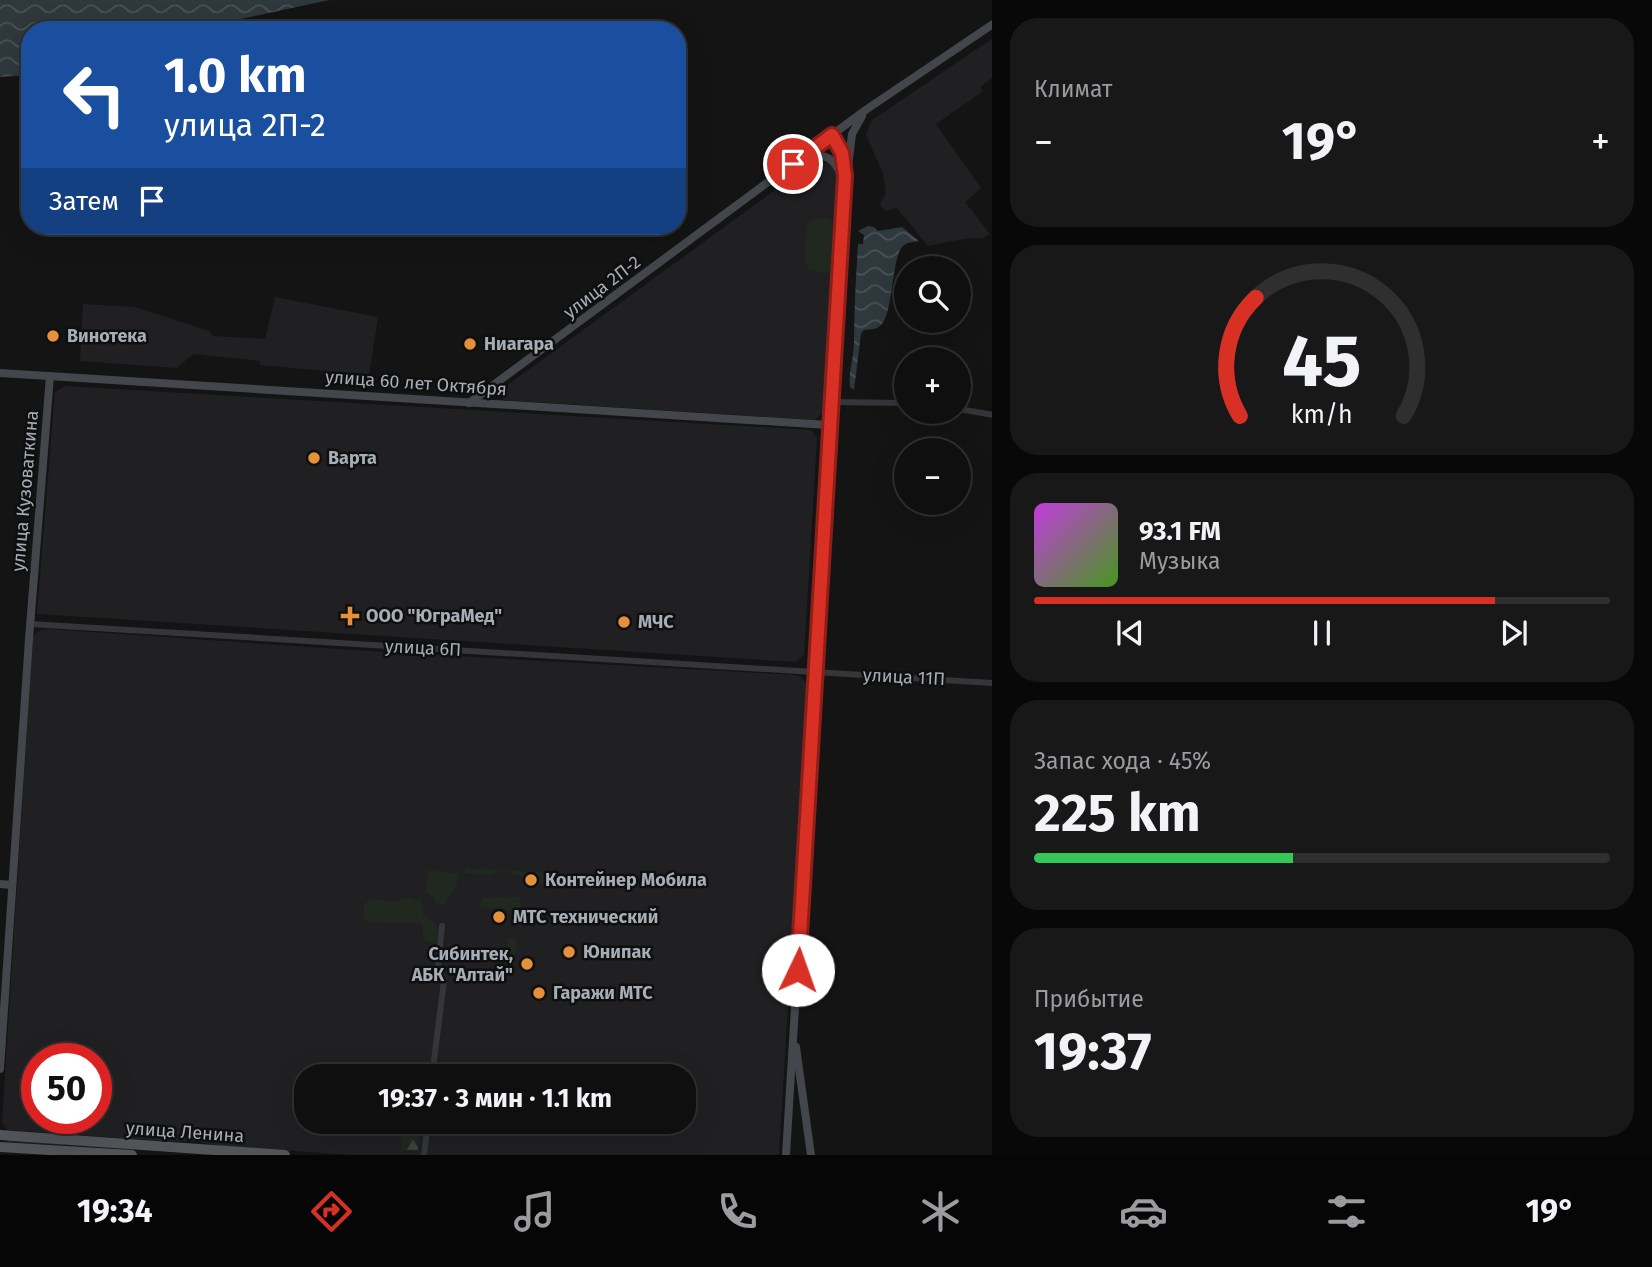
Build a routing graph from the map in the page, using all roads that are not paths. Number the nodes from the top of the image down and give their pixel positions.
1 (992, 24) edge
2 (867, 109) junction
3 (832, 135) junction
4 (793, 164) junction
5 (844, 204) junction
6 (0, 373) edge
7 (50, 376) junction
8 (831, 402) junction
9 (469, 403) junction
10 (894, 403) edge
11 (971, 411) edge
12 (992, 415) edge
13 (829, 425) junction
14 (30, 624) junction
15 (816, 672) junction
16 (992, 683) edge
17 (0, 884) edge
18 (12, 885) junction
19 (442, 926) dead end
20 (794, 1033) junction
21 (434, 1064) edge
22 (0, 1069) edge
23 (427, 1134) edge
24 (0, 1135) edge
25 (0, 1147) edge
26 (120, 1149) edge
27 (132, 1155) edge
28 (285, 1155) edge
29 (424, 1155) edge
30 (786, 1155) edge
31 (811, 1155) edge

1 - 2 main road, улица 2П-2
2 - 3 main road, улица 2П-2
2 - 5 main road
3 - 4 main road, улица 2П-2
3 - 5 main road
4 - 5 main road
4 - 9 main road, улица 2П-2
5 - 8 main road
6 - 7 main road, улица 60 лет Октября
7 - 9 main road, улица 60 лет Октября
7 - 14 main road, улица Кузоваткина
8 - 10 street
8 - 13 main road
9 - 13 main road, улица 60 лет Октября
11 - 12 street
13 - 15 main road
14 - 15 street, улица 6П
14 - 18 main road, улица Кузоваткина
15 - 16 street, улица 11П
15 - 20 main road
17 - 18 main road
18 - 22 main road, улица Кузоваткина
19 - 21 street
20 - 30 main road
20 - 31 main road
23 - 29 street
24 - 26 main road, улица Ленина
25 - 26 main road, улица Ленина
26 - 27 main road, улица Ленина
26 - 28 main road, улица Ленина

